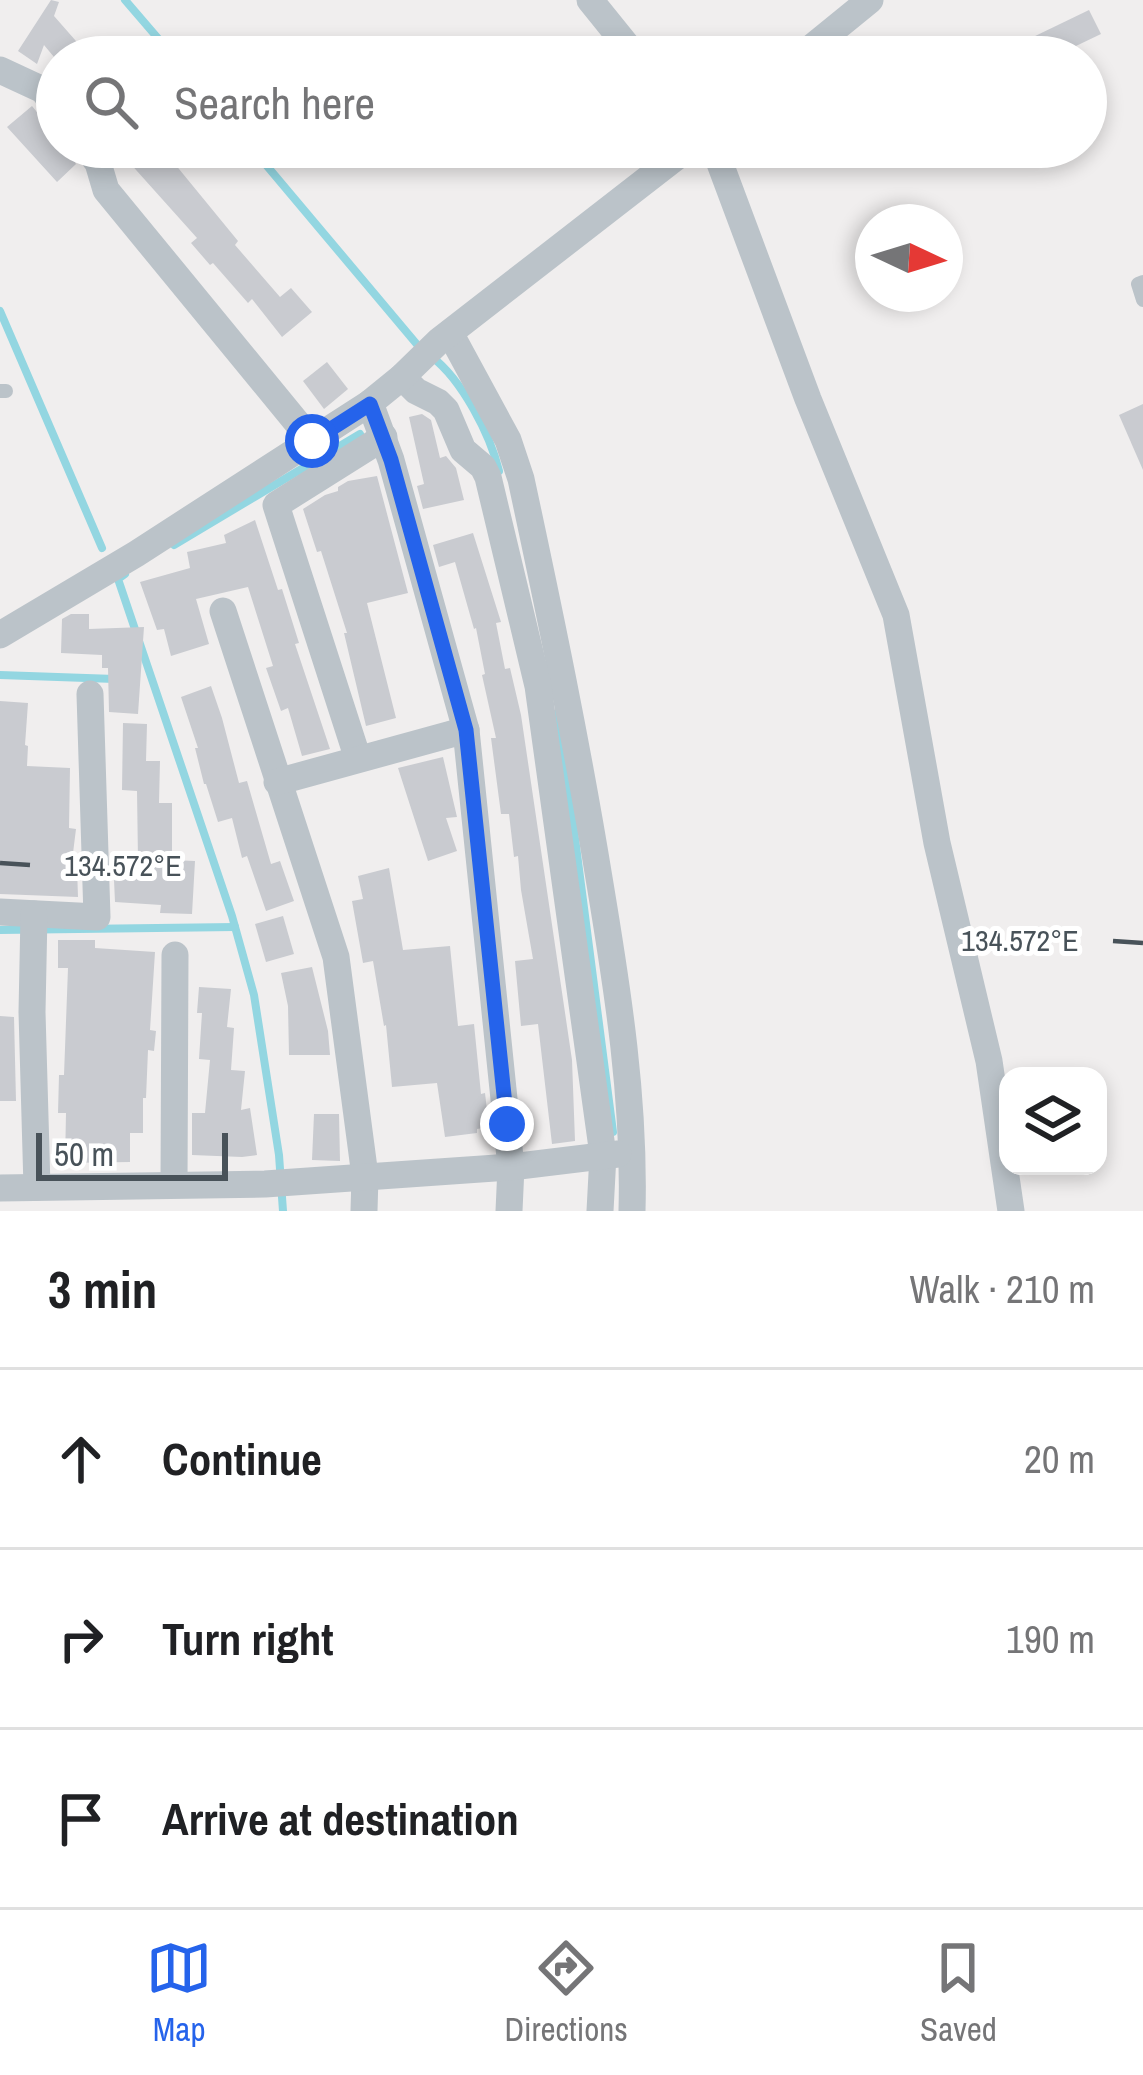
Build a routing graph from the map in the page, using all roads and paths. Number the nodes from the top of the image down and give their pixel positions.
1 (590, 0) edge
2 (870, 0) edge
3 (619, 36) edge
4 (826, 36) edge
5 (0, 70) edge
6 (36, 87) edge
7 (99, 168) edge
8 (662, 168) edge
9 (722, 168) edge
10 (1143, 281) edge
11 (1143, 301) edge
12 (427, 354) junction
13 (370, 404) junction
14 (383, 437) junction
15 (312, 441) junction
16 (499, 464) junction
17 (223, 611) dead end
18 (0, 635) edge
19 (90, 694) dead end
20 (466, 730) junction
21 (358, 759) junction
22 (277, 782) junction
23 (0, 912) edge
24 (34, 914) junction
25 (176, 955) dead end
26 (617, 1154) junction
27 (511, 1167) junction
28 (365, 1176) junction
29 (174, 1184) junction
30 (37, 1187) junction
31 (0, 1188) edge
32 (273, 1190) edge
33 (364, 1211) edge
34 (509, 1211) edge
35 (600, 1211) edge
36 (632, 1211) edge
37 (1011, 1211) edge

1 - 3 street
2 - 4 street
5 - 6 street
7 - 15 street
8 - 12 street
9 - 37 street
10 - 11 lane
12 - 13 street
12 - 16 street
12 - 16 street
13 - 14 street
13 - 15 street
14 - 20 street
14 - 21 street
15 - 18 street
16 - 26 street
17 - 22 street
19 - 24 street
20 - 21 street
20 - 27 street
21 - 22 street
22 - 28 street
23 - 24 street
24 - 30 street
25 - 29 street
26 - 27 street
26 - 35 street
26 - 36 street
27 - 28 street
27 - 34 street
28 - 32 street
28 - 33 street
29 - 30 street
29 - 32 street
30 - 31 street

